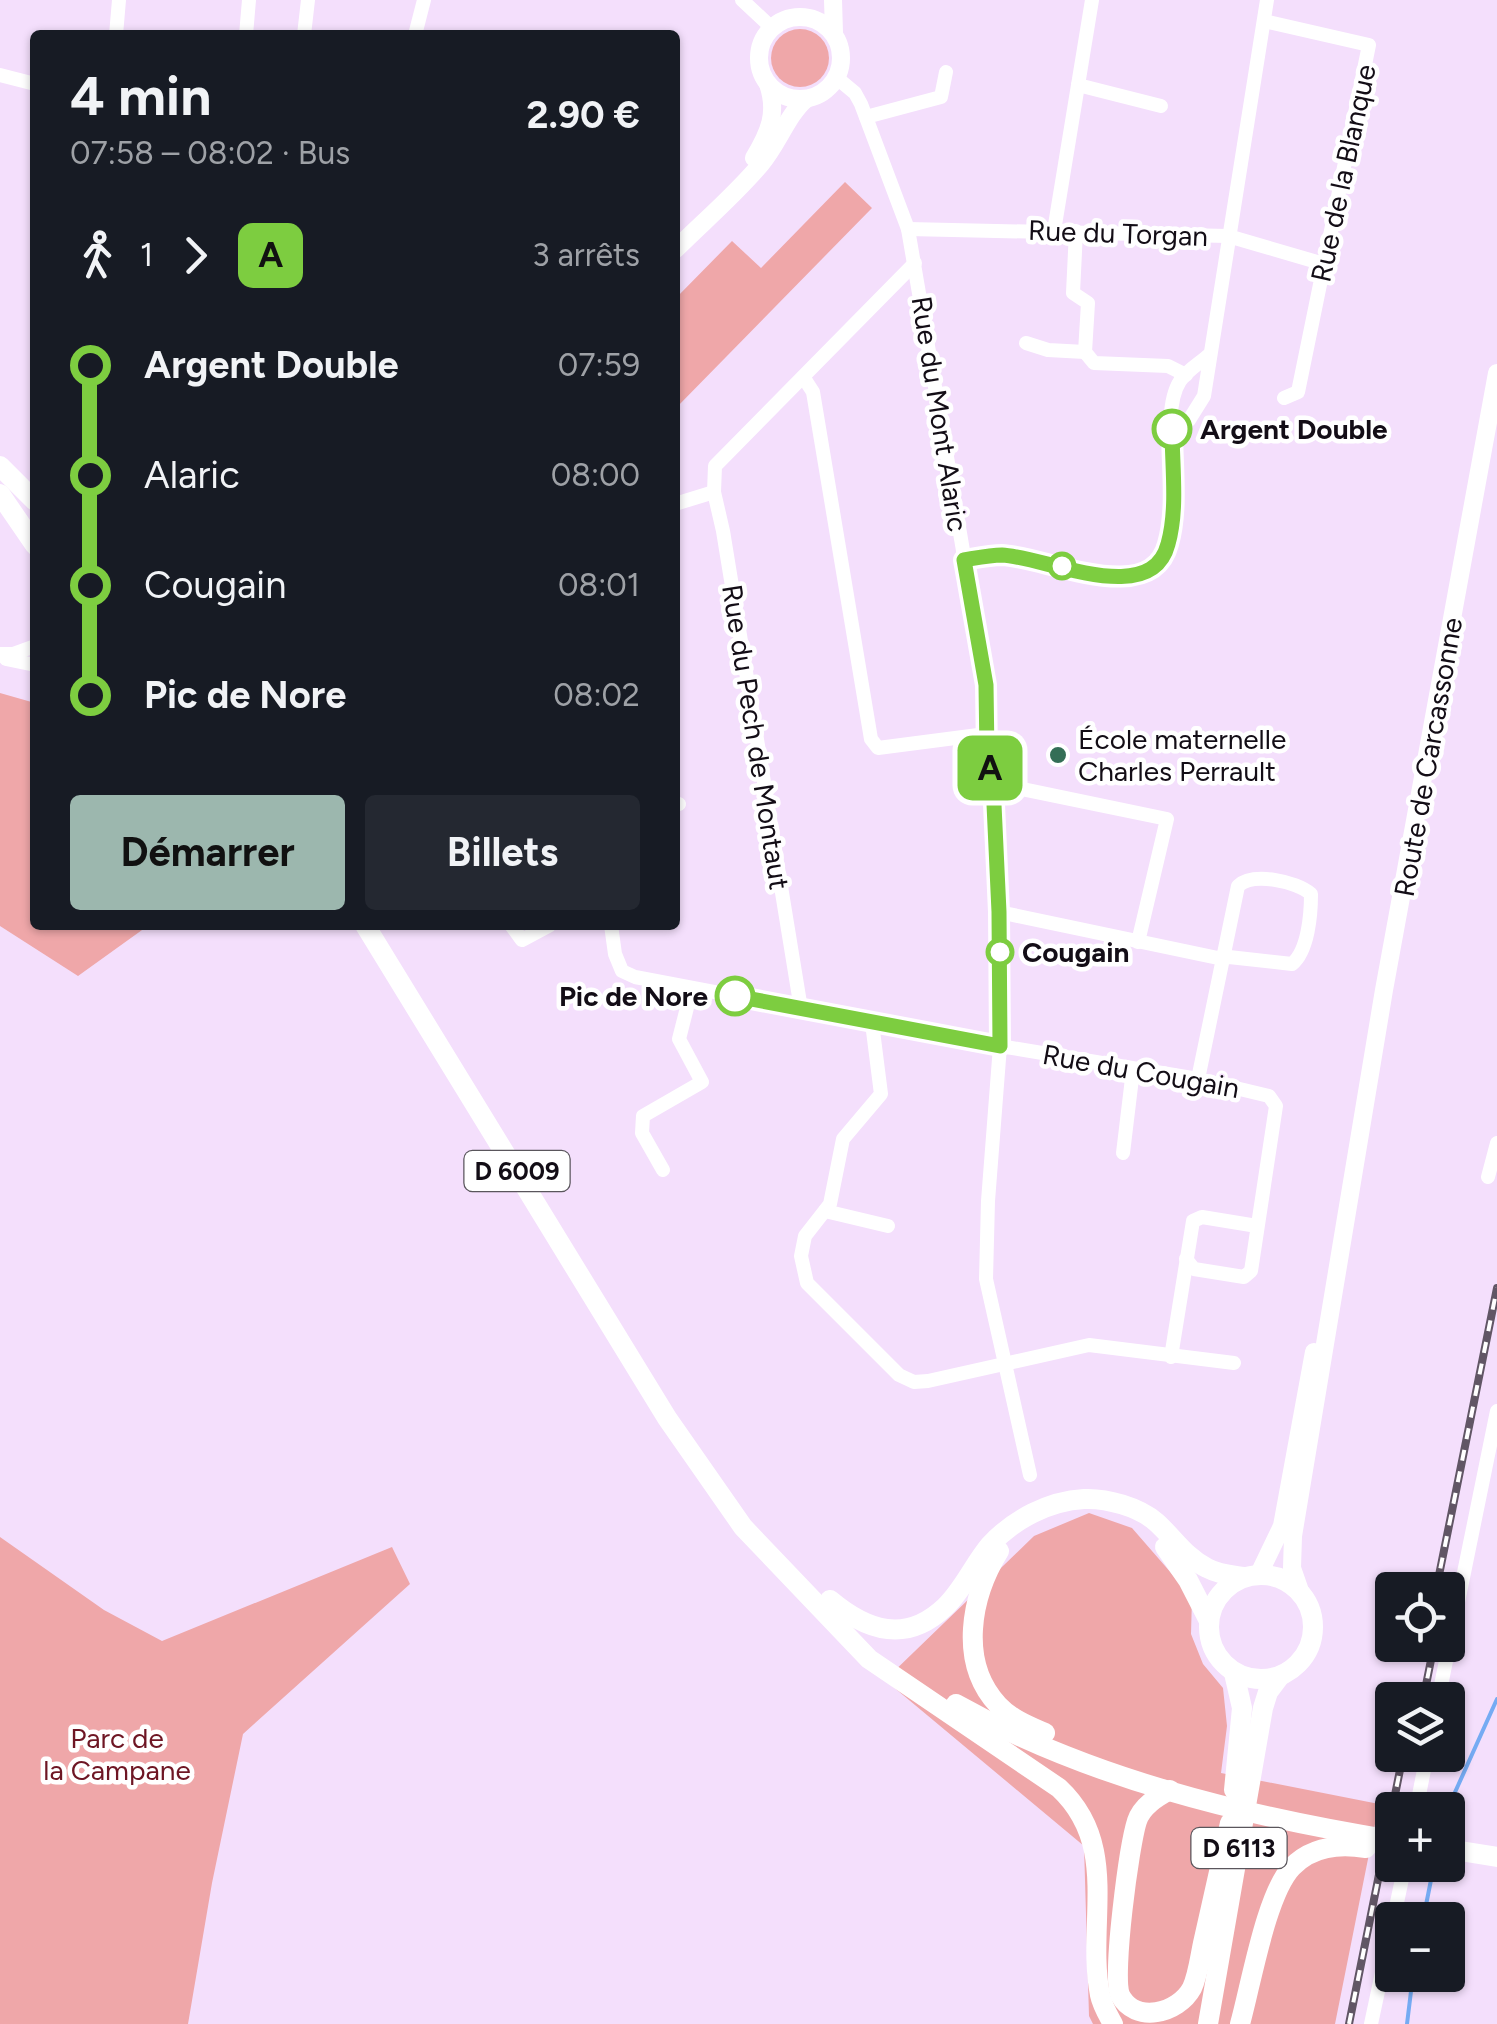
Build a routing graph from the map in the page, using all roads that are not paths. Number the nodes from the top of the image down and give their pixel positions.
1 (119, 0) edge
2 (249, 0) edge
3 (308, 0) edge
4 (424, 0) edge
5 (742, 0) edge
6 (813, 0) edge
7 (833, 0) edge
8 (1092, 0) edge
9 (1267, 0) edge
10 (796, 17) junction
11 (1264, 21) junction
12 (772, 28) junction
13 (116, 30) edge
14 (246, 30) edge
15 (305, 30) edge
16 (416, 30) edge
17 (834, 34) junction
18 (946, 72) dead end
19 (0, 74) edge
20 (837, 78) junction
21 (30, 83) edge
22 (768, 84) junction
23 (1078, 85) junction
24 (806, 99) junction
25 (1161, 106) dead end
26 (866, 117) junction
27 (736, 189) junction
28 (908, 228) junction
29 (1054, 231) junction
30 (1076, 231) junction
31 (1228, 236) junction
32 (680, 245) edge
33 (915, 263) junction
34 (1324, 264) junction
35 (1026, 343) dead end
36 (1085, 352) junction
37 (1210, 355) junction
38 (1497, 373) edge
39 (1186, 374) junction
40 (804, 378) junction
41 (1284, 398) dead end
42 (1172, 429) junction
43 (0, 466) edge
44 (714, 492) junction
45 (0, 494) edge
46 (30, 495) edge
47 (680, 502) edge
48 (30, 538) edge
49 (964, 560) junction
50 (30, 648) edge
51 (0, 656) edge
52 (30, 663) edge
53 (986, 734) junction
54 (993, 783) junction
55 (999, 912) junction
56 (368, 930) edge
57 (515, 930) edge
58 (541, 930) edge
59 (612, 930) edge
60 (1138, 942) junction
61 (1224, 957) junction
62 (692, 988) junction
63 (800, 1009) junction
64 (872, 1022) junction
65 (1000, 1046) junction
66 (1133, 1070) junction
67 (1198, 1079) junction
68 (1358, 1141) junction
69 (1497, 1142) edge
70 (1123, 1153) dead end
71 (663, 1170) dead end
72 (1488, 1177) dead end
73 (825, 1211) junction
74 (888, 1226) dead end
75 (1257, 1226) junction
76 (1186, 1259) junction
77 (1171, 1357) junction
78 (1234, 1363) dead end
79 (1006, 1364) junction
80 (1497, 1410) edge
81 (667, 1418) junction
82 (1030, 1475) dead end
83 (1124, 1507) junction
84 (1018, 1521) junction
85 (1252, 1575) junction
86 (1300, 1592) junction
87 (835, 1621) junction
88 (1209, 1621) junction
89 (1234, 1673) junction
90 (1280, 1676) junction
91 (1442, 1682) edge
92 (1170, 1790) junction
93 (1230, 1824) junction
94 (1348, 1839) junction
95 (1375, 1840) edge
96 (1375, 1846) edge
97 (1465, 1853) edge
98 (1465, 1858) edge
99 (1494, 1859) edge
100 (1401, 1882) edge
101 (1112, 2024) edge
102 (1196, 2024) edge
103 (1208, 2024) edge
104 (1240, 2024) edge
105 (1371, 2024) edge

1 - 13 street
2 - 14 street
3 - 15 street
4 - 16 street
5 - 12 street
6 - 10 main road
7 - 17 main road
8 - 23 street
9 - 11 street
10 - 12 main road
10 - 17 main road
11 - 31 street
11 - 34 street, Rue de la Blanque
12 - 22 main road
17 - 20 main road
18 - 26 street
19 - 21 street
20 - 24 main road
20 - 26 street, Rue du Mont Alaric
22 - 24 main road
22 - 27 main road
23 - 25 street
23 - 29 street
24 - 27 main road
26 - 28 street, Rue du Mont Alaric
27 - 32 main road
28 - 29 street, Rue du Torgan
28 - 33 street, Rue du Mont Alaric
29 - 30 street, Rue du Torgan
30 - 31 street, Rue du Torgan
30 - 36 street
31 - 34 street, Rue du Torgan
31 - 37 street
33 - 40 street
33 - 49 street, Rue du Mont Alaric
34 - 41 street, Rue de la Blanque
35 - 36 street
36 - 39 street
37 - 39 street
37 - 42 street
38 - 68 main road, Route de Carcassonne
39 - 42 street
40 - 44 street, Rue du Pech de Montaut
40 - 53 street
42 - 49 street
43 - 46 main road
44 - 47 street
44 - 63 street, Rue du Pech de Montaut
45 - 48 main road
49 - 53 street, Rue du Mont Alaric
50 - 51 street
51 - 52 street
53 - 54 street, Rue du Mont Alaric
54 - 55 street, Rue du Mont Alaric
54 - 60 street
55 - 60 street
55 - 65 street, Rue du Mont Alaric
56 - 81 main road, D 6009
57 - 58 street
59 - 62 street, Rue du Cougain
60 - 61 street
61 - 61 street
61 - 67 street
62 - 63 street, Rue du Cougain
62 - 71 street
63 - 64 street, Rue du Cougain
64 - 65 street, Rue du Cougain
64 - 73 street
65 - 66 street, Rue du Cougain
65 - 79 street, Rue du Mont Alaric
66 - 67 street, Rue du Cougain
66 - 70 street
67 - 75 street, Rue du Cougain
68 - 85 main road, Route de Carcassonne
68 - 86 main road, Route de Carcassonne
69 - 72 street
73 - 74 street
73 - 79 street
75 - 76 street
75 - 76 street, Rue du Cougain
76 - 77 street
77 - 78 street
77 - 79 street
79 - 82 street, Rue du Mont Alaric
80 - 91 street
81 - 84 main road
81 - 87 main road, D 6009
83 - 84 main road
83 - 85 main road
83 - 88 main road
84 - 92 main road
85 - 86 main road
85 - 88 main road
86 - 90 main road
87 - 92 main road, D 6009
87 - 101 main road
88 - 89 main road
89 - 90 main road
89 - 93 main road, D 6113
90 - 103 main road, D 6113
92 - 93 main road
92 - 94 main road, D 6009
93 - 102 main road, D 6113
94 - 95 main road, D 6009
94 - 96 main road, D 6009
94 - 104 main road
97 - 99 main road
98 - 99 main road
100 - 105 street

